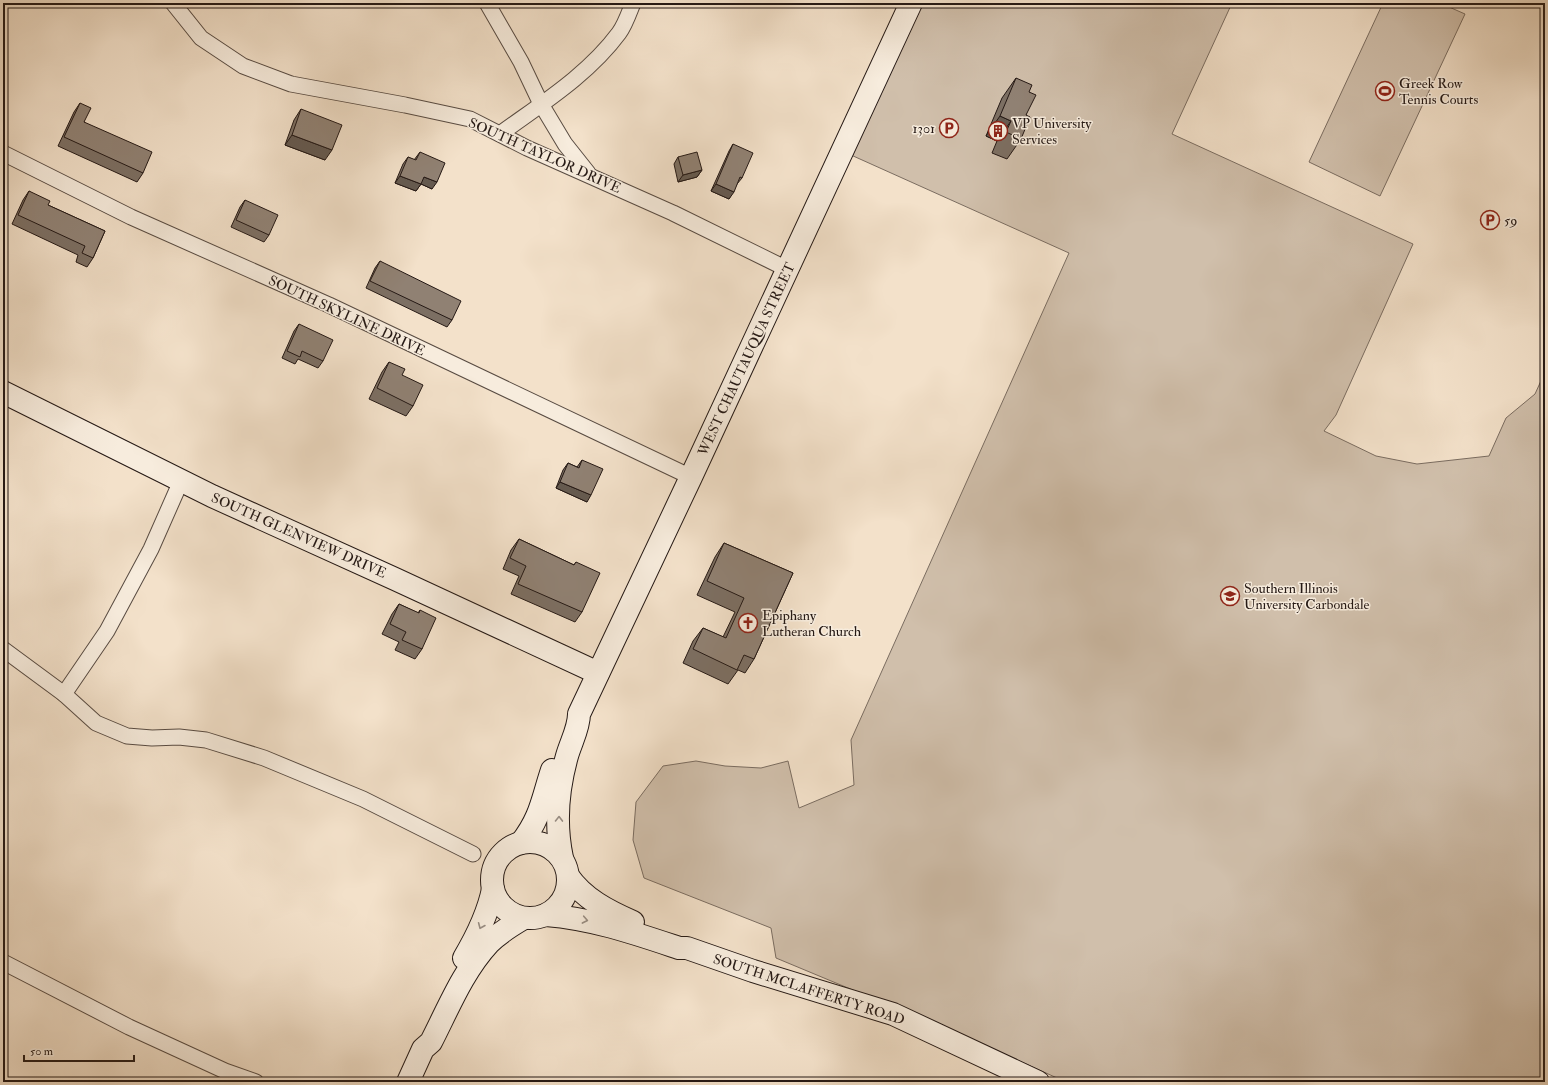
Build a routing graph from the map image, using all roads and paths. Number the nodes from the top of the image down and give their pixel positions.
1 (173, 3) edge
2 (487, 3) edge
3 (633, 3) edge
4 (911, 3) edge
5 (541, 104) junction
6 (500, 134) junction
7 (3, 153) edge
8 (590, 175) junction
9 (787, 270) junction
10 (3, 392) edge
11 (691, 477) junction
12 (181, 481) junction
13 (3, 649) edge
14 (598, 673) junction
15 (64, 694) junction
16 (579, 714) junction
17 (521, 843) junction
18 (473, 854) dead end
19 (565, 867) junction
20 (493, 889) junction
21 (546, 915) junction
22 (524, 918) junction
23 (687, 948) junction
24 (3, 962) edge
25 (423, 1049) junction
26 (256, 1082) edge
27 (408, 1082) edge
28 (1038, 1082) edge

1 - 6 street, SOUTH TAYLOR DRIVE
2 - 5 street
3 - 5 street
4 - 9 street, WEST CHAUTAUQUA STREET
5 - 6 street
5 - 8 street
6 - 8 street, SOUTH TAYLOR DRIVE
7 - 11 street, SOUTH SKYLINE DRIVE
8 - 9 street, SOUTH TAYLOR DRIVE
9 - 11 street, WEST CHAUTAUQUA STREET
10 - 12 street, SOUTH GLENVIEW DRIVE
11 - 14 street, WEST CHAUTAUQUA STREET
12 - 14 street, SOUTH GLENVIEW DRIVE
12 - 15 street
13 - 15 street
14 - 16 street, WEST CHAUTAUQUA STREET
15 - 18 street
16 - 17 street, WEST CHAUTAUQUA STREET
19 -> 16 street, WEST CHAUTAUQUA STREET
17 - 19 street
17 - 20 street, WEST CHAUTAUQUA STREET
19 - 21 street, WEST CHAUTAUQUA STREET
19 - 23 street, SOUTH MCLAFFERTY ROAD
20 - 22 street
20 -> 25 street, WEST CHAUTAUQUA STREET
21 - 22 street, WEST CHAUTAUQUA STREET
21 -> 23 street, SOUTH MCLAFFERTY ROAD
22 - 25 street, WEST CHAUTAUQUA STREET
23 - 28 street, SOUTH MCLAFFERTY ROAD
24 - 26 street
25 - 27 street, WEST CHAUTAUQUA STREET

